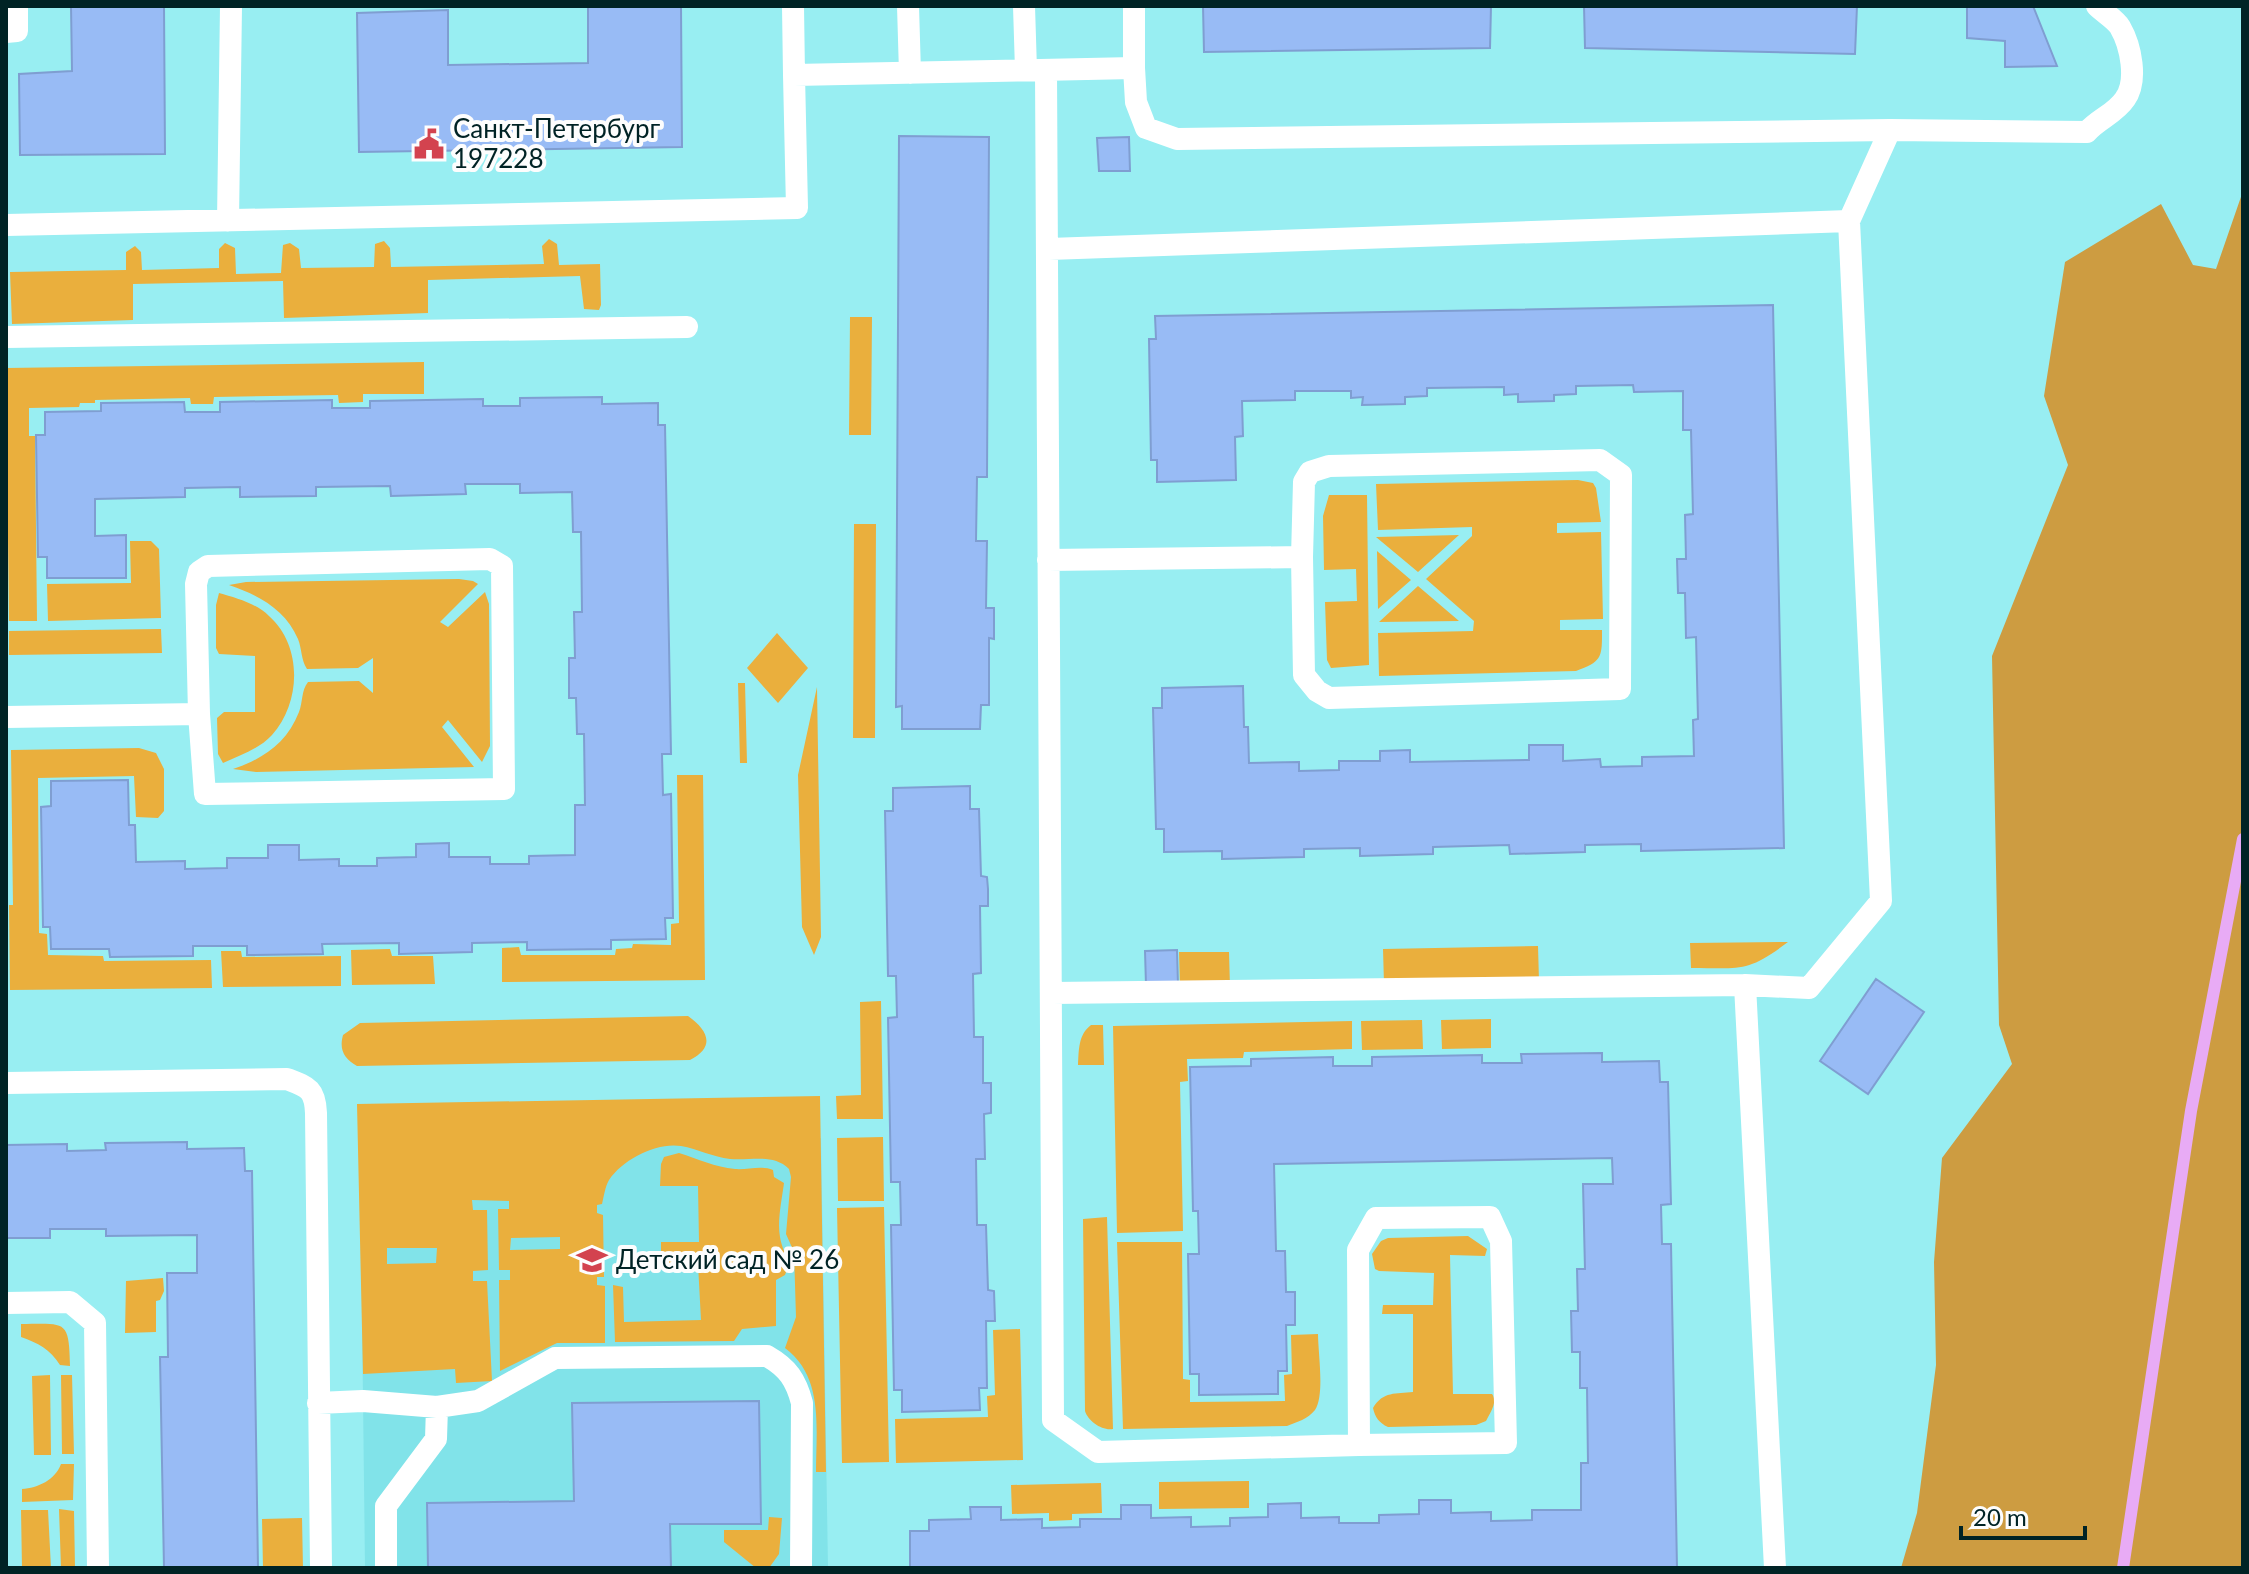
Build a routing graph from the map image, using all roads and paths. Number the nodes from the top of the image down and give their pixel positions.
1 (17, 6) edge
2 (231, 6) edge
3 (793, 6) edge
4 (908, 6) edge
5 (1024, 6) edge
6 (1134, 6) edge
7 (2097, 6) edge
8 (6, 32) edge
9 (1134, 68) junction
10 (1036, 70) junction
11 (910, 73) junction
12 (794, 75) junction
13 (1890, 130) junction
14 (228, 221) junction
15 (1849, 221) junction
16 (6, 225) edge
17 (1049, 249) junction
18 (687, 327) dead end
19 (6, 337) edge
20 (1302, 557) junction
21 (1048, 560) junction
22 (199, 714) junction
23 (6, 717) edge
24 (1745, 985) junction
25 (1052, 993) junction
26 (6, 1083) edge
27 (6, 1303) edge
28 (318, 1403) junction
29 (437, 1407) junction
30 (1359, 1445) junction
31 (98, 1568) edge
32 (321, 1568) edge
33 (386, 1568) edge
34 (801, 1568) edge
35 (1775, 1568) edge

1 - 8 lane
2 - 14 lane
3 - 12 lane
4 - 11 lane
5 - 10 lane
6 - 9 lane
7 - 13 lane
9 - 10 lane
9 - 13 lane
10 - 11 lane
10 - 17 lane
11 - 12 lane
12 - 14 lane
13 - 15 lane
14 - 16 lane
15 - 17 lane
15 - 24 lane
17 - 21 lane
18 - 19 lane
20 - 20 lane
20 - 21 lane
21 - 25 lane
22 - 22 lane
22 - 23 lane
24 - 25 lane
24 - 35 lane
25 - 30 lane
26 - 28 lane
27 - 31 lane
28 - 29 lane
28 - 32 lane
29 - 33 lane
29 - 34 lane
30 - 30 lane

